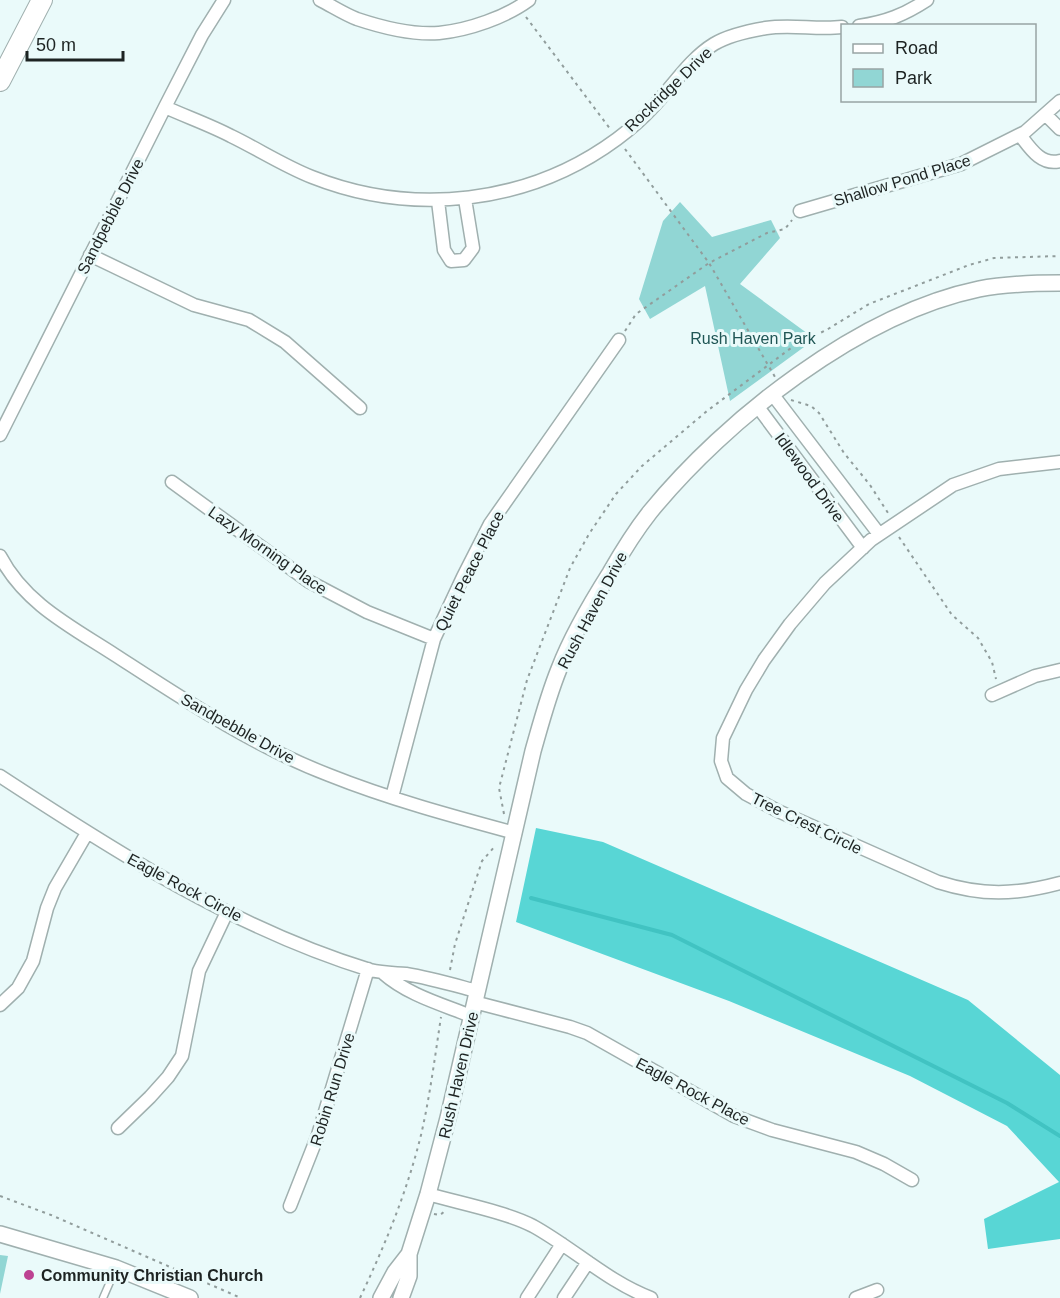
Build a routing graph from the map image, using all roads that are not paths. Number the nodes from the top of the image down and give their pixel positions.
1 (42, 0) edge
2 (224, 0) edge
3 (320, 0) edge
4 (530, 0) edge
5 (927, 0) edge
6 (873, 24) edge
7 (841, 27) edge
8 (0, 81) edge
9 (1060, 101) edge
10 (165, 107) junction
11 (1046, 115) junction
12 (1060, 129) edge
13 (1020, 135) junction
14 (1060, 161) edge
15 (465, 199) junction
16 (438, 201) junction
17 (800, 211) road end
18 (90, 255) junction
19 (1060, 283) edge
20 (619, 340) road end
21 (777, 392) junction
22 (758, 406) junction
23 (360, 408) dead end
24 (0, 435) edge
25 (1060, 462) edge
26 (172, 482) dead end
27 (879, 534) junction
28 (863, 548) junction
29 (0, 556) edge
30 (434, 639) junction
31 (1060, 670) edge
32 (992, 695) dead end
33 (0, 776) edge
34 (393, 797) junction
35 (508, 831) junction
36 (87, 833) junction
37 (1059, 886) edge
38 (227, 912) junction
39 (368, 969) junction
40 (383, 974) junction
41 (474, 1003) junction
42 (0, 1005) edge
43 (118, 1128) dead end
44 (912, 1180) dead end
45 (428, 1194) junction
46 (291, 1206) dead end
47 (0, 1234) edge
48 (562, 1244) junction
49 (409, 1254) junction
50 (588, 1262) junction
51 (116, 1268) junction
52 (878, 1290) dead end
53 (103, 1298) edge
54 (189, 1298) edge
55 (381, 1298) edge
56 (401, 1298) edge
57 (527, 1298) edge
58 (564, 1298) edge
59 (651, 1298) edge
60 (856, 1298) edge

1 - 8 main road
2 - 10 street, Sandpebble Drive
3 - 4 street
5 - 6 street
7 - 15 street, Rockridge Drive
9 - 11 street, Shallow Pond Place
10 - 16 street, Rockridge Drive
10 - 18 street, Sandpebble Drive
11 - 12 street
11 - 13 street, Shallow Pond Place
13 - 14 street
13 - 17 street, Shallow Pond Place
15 - 16 street, Rockridge Drive
15 - 16 street
18 - 23 street
18 - 24 street, Sandpebble Drive
19 - 21 street, Rush Haven Drive
20 - 30 street, Quiet Peace Place
21 - 22 street, Rush Haven Drive
21 - 27 street, Idlewood Drive
22 - 28 street, Idlewood Drive
22 - 35 street, Rush Haven Drive
25 - 27 street, Tree Crest Circle
26 - 30 street, Lazy Morning Place
27 - 28 street, Tree Crest Circle
28 - 37 street, Tree Crest Circle
29 - 34 street, Sandpebble Drive
30 - 34 street, Quiet Peace Place
31 - 32 street
33 - 36 street, Eagle Rock Circle
34 - 35 street, Sandpebble Drive
35 - 41 street, Rush Haven Drive
36 - 38 street, Eagle Rock Circle
36 - 42 street
38 - 39 street, Eagle Rock Circle
38 - 43 street
39 - 40 street, Eagle Rock Circle
39 - 46 street, Robin Run Drive
40 - 41 street, Eagle Rock Circle
40 - 41 street, Eagle Rock Circle
41 - 44 street, Eagle Rock Place
41 - 45 street, Rush Haven Drive
45 - 48 street
45 - 49 street, Rush Haven Drive
47 - 51 street
48 - 50 street
48 - 57 street
49 - 55 street, Rush Haven Drive
49 - 56 street, Rush Haven Drive
50 - 58 street
50 - 59 street
51 - 53 lane
51 - 54 street
52 - 60 street

